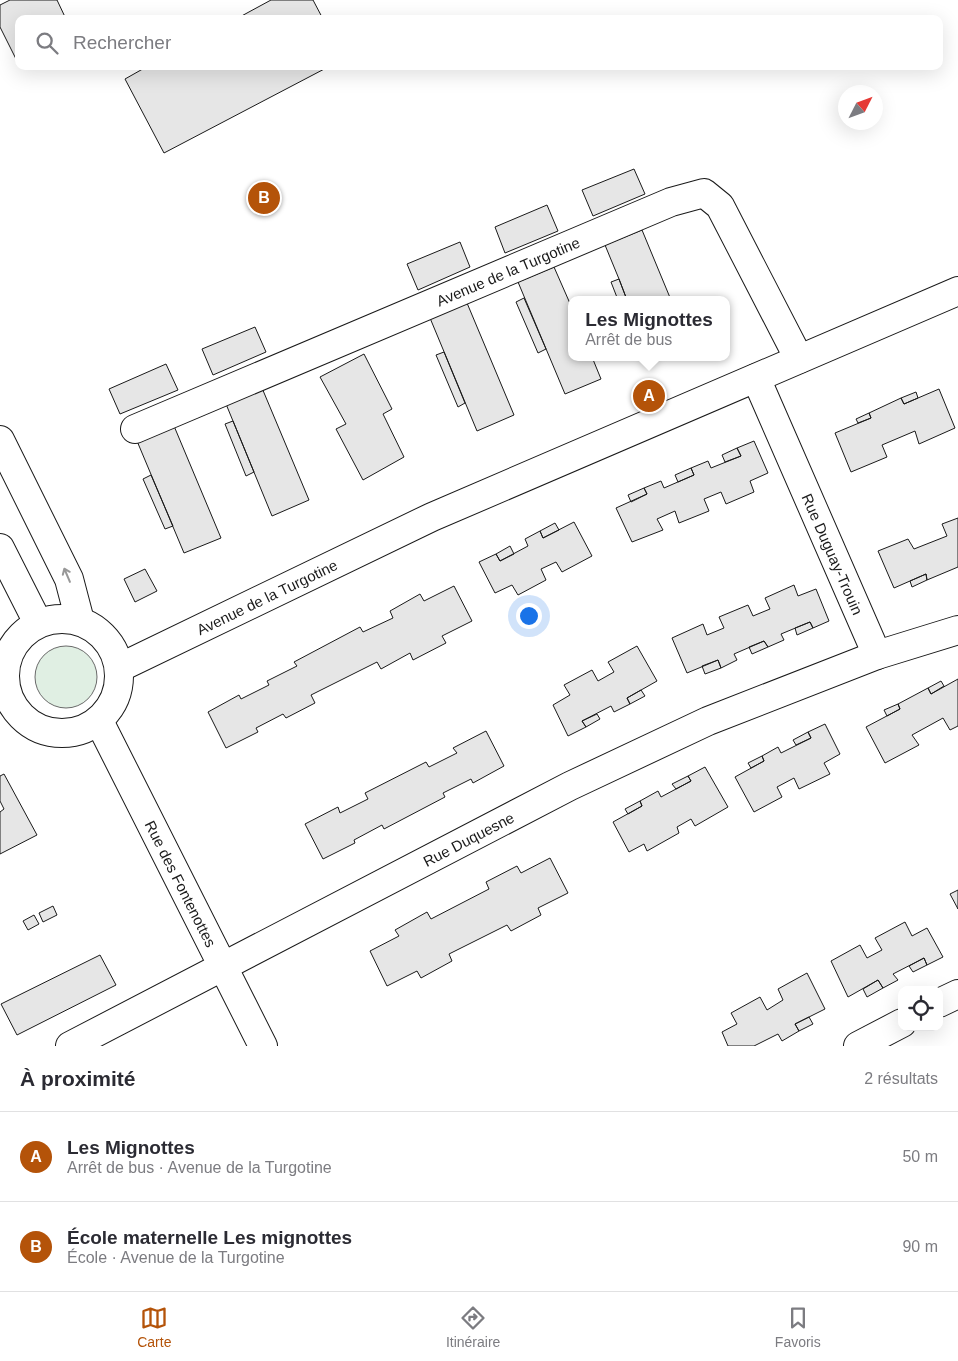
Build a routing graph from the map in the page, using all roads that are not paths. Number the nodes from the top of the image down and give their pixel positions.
1 (958, 290) edge
2 (799, 359) junction
3 (756, 378) junction
4 (135, 429) dead end
5 (0, 440) edge
6 (0, 548) edge
7 (80, 622) junction
8 (38, 623) junction
9 (958, 630) edge
10 (877, 655) junction
11 (119, 668) junction
12 (5, 704) edge
13 (99, 721) junction
14 (223, 968) junction
15 (958, 994) edge
16 (943, 1001) edge
17 (898, 1025) edge
18 (70, 1046) edge
19 (263, 1046) edge
20 (858, 1046) edge

1 - 2 street, Avenue de la Turgotine
2 - 3 street, Avenue de la Turgotine
2 - 4 street, Avenue de la Turgotine
3 - 10 street, Rue Duguay-Trouin
3 - 11 street, Avenue de la Turgotine
7 -> 5 street
6 - 8 street
7 - 8 street
7 - 11 street
8 - 12 street
9 - 10 street
10 - 14 street, Rue Duquesne
11 - 13 street
12 - 13 street
13 - 14 street, Rue des Fontenottes
14 - 18 street, Rue Duquesne
14 - 19 street, Rue des Fontenottes
15 - 16 street
17 - 20 street

